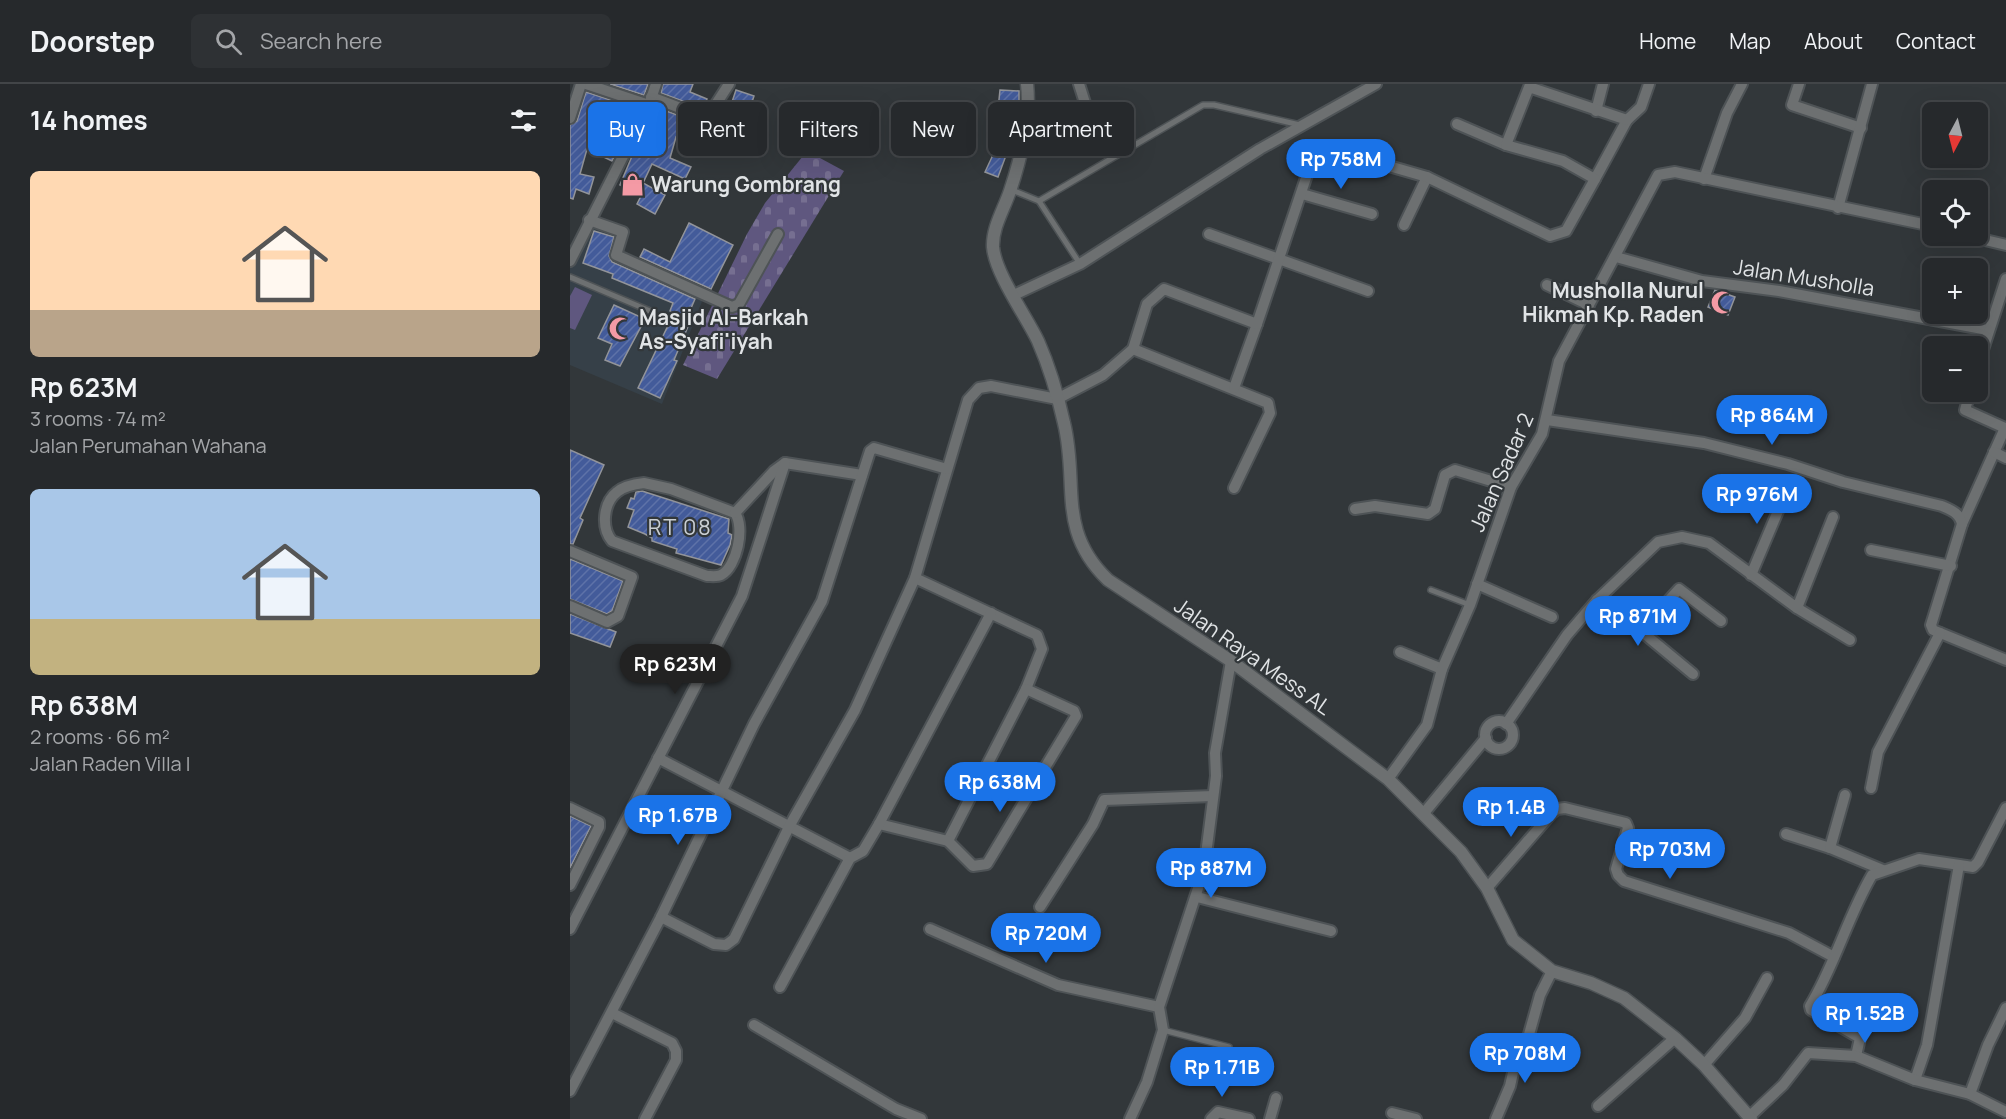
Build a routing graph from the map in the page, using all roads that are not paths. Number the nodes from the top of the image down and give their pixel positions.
1 (581, 84) edge
2 (586, 84) edge
3 (656, 84) edge
4 (729, 84) edge
5 (1027, 84) edge
6 (1079, 84) edge
7 (1376, 84) edge
8 (1603, 84) edge
9 (1649, 84) edge
10 (1742, 84) edge
11 (1799, 84) edge
12 (1872, 84) edge
13 (1527, 85) edge
14 (650, 101) junction
15 (1085, 102) edge
16 (1596, 111) junction
17 (570, 117) edge
18 (1627, 120) junction
19 (1457, 124) dead end
20 (1301, 126) junction
21 (1861, 128) junction
22 (1506, 145) junction
23 (1427, 177) junction
24 (1595, 179) junction
25 (1704, 179) junction
26 (1010, 189) junction
27 (1302, 194) junction
28 (1039, 201) junction
29 (1838, 208) junction
30 (1372, 214) dead end
31 (589, 220) junction
32 (1922, 224) edge
33 (1404, 225) dead end
34 (778, 234) dead end
35 (1209, 234) dead end
36 (1988, 241) edge
37 (2006, 245) edge
38 (1616, 257) junction
39 (1281, 258) junction
40 (570, 261) edge
41 (1080, 264) junction
42 (570, 277) edge
43 (2006, 279) edge
44 (1548, 285) dead end
45 (1368, 291) dead end
46 (1014, 295) junction
47 (1589, 305) junction
48 (650, 310) dead end
49 (1257, 324) junction
50 (1988, 330) junction
51 (1986, 336) edge
52 (1133, 349) junction
53 (1234, 388) junction
54 (1057, 399) junction
55 (1967, 402) edge
56 (1547, 420) junction
57 (1994, 453) junction
58 (2006, 458) edge
59 (785, 463) junction
60 (947, 469) junction
61 (862, 475) junction
62 (1789, 485) dead end
63 (1511, 487) junction
64 (1234, 488) dead end
65 (1354, 509) dead end
66 (735, 513) junction
67 (1833, 517) dead end
68 (1962, 524) junction
69 (1871, 550) dead end
70 (570, 551) edge
71 (1951, 566) junction
72 (1751, 575) junction
73 (915, 578) junction
74 (1477, 584) junction
75 (1431, 590) dead end
76 (1597, 600) junction
77 (1470, 604) junction
78 (570, 606) edge
79 (1797, 608) junction
80 (991, 613) junction
81 (1552, 617) dead end
82 (1721, 621) dead end
83 (1641, 631) junction
84 (1940, 633) junction
85 (1850, 640) dead end
86 (1400, 652) dead end
87 (2006, 660) edge
88 (1231, 661) junction
89 (1442, 669) junction
90 (1693, 674) dead end
91 (1026, 689) junction
92 (1506, 724) junction
93 (1486, 738) junction
94 (658, 759) junction
95 (1388, 779) junction
96 (1871, 788) dead end
97 (720, 790) junction
98 (1845, 795) dead end
99 (1213, 796) junction
100 (570, 808) edge
101 (2006, 808) edge
102 (1424, 813) junction
103 (879, 824) junction
104 (790, 825) junction
105 (1786, 834) dead end
106 (948, 841) junction
107 (1830, 848) junction
108 (850, 858) junction
109 (1959, 865) junction
110 (1883, 870) junction
111 (570, 885) edge
112 (1487, 888) junction
113 (1197, 897) junction
114 (1040, 907) dead end
115 (661, 917) junction
116 (570, 929) edge
117 (930, 929) dead end
118 (1331, 931) dead end
119 (1834, 957) junction
120 (1552, 970) junction
121 (1767, 978) dead end
122 (780, 987) dead end
123 (1159, 1008) junction
124 (2006, 1008) edge
125 (612, 1013) junction
126 (754, 1025) dead end
127 (1163, 1030) junction
128 (1675, 1038) junction
129 (1229, 1047) dead end
130 (1856, 1056) junction
131 (1704, 1065) junction
132 (1915, 1080) junction
133 (570, 1091) edge
134 (1970, 1094) junction
135 (1276, 1098) dead end
136 (1598, 1106) dead end
137 (1392, 1113) dead end
138 (2000, 1114) edge
139 (1750, 1118) edge
140 (645, 1119) edge
141 (921, 1119) edge
142 (1130, 1119) edge
143 (1211, 1119) edge
144 (1249, 1119) edge
145 (1270, 1119) edge
146 (1416, 1119) edge
147 (1496, 1119) edge

1 - 17 street
2 - 14 street
3 - 14 street
4 - 14 street
5 - 26 street, Jalan Raya Mess AL
6 - 15 street
7 - 20 street
8 - 16 street
9 - 18 street
10 - 25 street
11 - 21 street
12 - 21 street
13 - 16 street
13 - 22 street
14 - 31 street
16 - 18 street
18 - 24 street
19 - 22 street
20 - 28 lane
20 - 41 street
21 - 29 street
22 - 24 street
23 - 24 street
23 - 27 street
23 - 33 street
25 - 29 street, Jalan Sadar 2
25 - 38 street, Jalan Sadar 2
26 - 28 lane
26 - 46 street, Jalan Raya Mess AL
27 - 30 street
27 - 39 street
28 - 41 lane
29 - 32 street, Jalan Sadar 2
31 - 34 street
31 - 40 street
35 - 39 street
36 - 37 street
38 - 47 street, Jalan Sadar 2
38 - 50 street, Jalan Musholla
39 - 45 street
39 - 49 street
41 - 46 street
42 - 48 lane
43 - 50 street
44 - 47 street
46 - 54 street, Jalan Raya Mess AL
47 - 56 street, Jalan Sadar 2
49 - 52 street
49 - 53 street
50 - 51 street
52 - 53 street
52 - 54 street
53 - 64 street
54 - 60 street
54 - 88 street, Jalan Raya Mess AL
55 - 57 street
56 - 63 street, Jalan Sadar 2
56 - 68 street
57 - 58 street
57 - 68 street
59 - 61 street
59 - 66 street
59 - 94 street
60 - 61 street
60 - 73 street
61 - 97 street
62 - 72 street
63 - 65 street
63 - 74 street, Jalan Sadar 2
66 - 66 street
67 - 79 street
68 - 71 street
69 - 71 street
70 - 78 street
71 - 84 street
72 - 76 street
72 - 79 street
73 - 80 street
73 - 104 street
74 - 77 street, Jalan Sadar 2
74 - 81 street
75 - 77 lane
76 - 83 street
76 - 92 street
77 - 89 street, Jalan Sadar 2
79 - 85 street
80 - 91 street
80 - 103 street
82 - 83 street
83 - 90 street
84 - 87 street
84 - 96 street
86 - 89 street
88 - 95 street, Jalan Raya Mess AL
88 - 99 street
89 - 95 street, Jalan Sadar 2
91 - 106 street
91 - 106 street
92 - 93 street
92 - 93 street
93 - 102 street
94 - 97 street
94 - 116 street
95 - 102 street, Jalan Raya Mess AL
97 - 104 street
97 - 115 street
98 - 107 street
99 - 113 street
99 - 114 street
100 - 111 street
101 - 109 street
102 - 112 street, Jalan Raya Mess AL
103 - 106 street
103 - 108 street
104 - 108 street
104 - 115 street
105 - 107 street
107 - 110 street
108 - 122 street
109 - 110 street
109 - 132 street
110 - 119 street
112 - 119 street
112 - 120 street, Jalan Raya Mess AL
113 - 118 street
113 - 123 street
115 - 125 street
117 - 123 street
119 - 130 street
120 - 128 street, Jalan Raya Mess AL
120 - 147 street
121 - 131 street
123 - 127 street
124 - 134 street
125 - 133 street
125 - 140 street
126 - 141 street
127 - 129 lane
127 - 142 street
128 - 131 street, Jalan Raya Mess AL
128 - 136 street
130 - 132 street
130 - 139 street
131 - 139 street, Jalan Raya Mess AL
132 - 134 street
134 - 138 street
135 - 145 street
137 - 146 street
143 - 144 street

